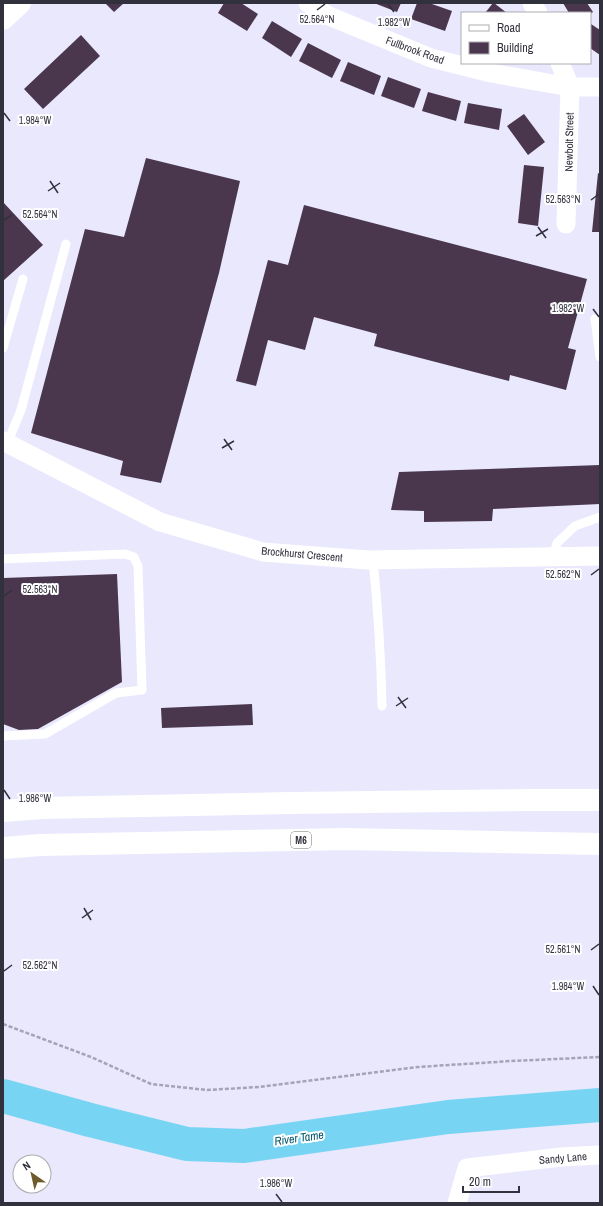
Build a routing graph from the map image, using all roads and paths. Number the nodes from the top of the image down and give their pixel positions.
1 (20, 3) edge
2 (308, 3) edge
3 (532, 3) edge
4 (537, 12) edge
5 (3, 19) edge
6 (560, 64) edge
7 (570, 87) junction
8 (600, 87) edge
9 (566, 224) dead end
10 (66, 244) dead end
11 (23, 279) dead end
12 (595, 319) dead end
13 (3, 348) edge
14 (600, 357) edge
15 (5, 442) edge
16 (600, 518) edge
17 (600, 556) edge
18 (553, 557) junction
19 (3, 558) edge
20 (372, 560) junction
21 (382, 706) dead end
22 (3, 736) edge
23 (597, 800) edge
24 (3, 811) edge
25 (600, 844) edge
26 (3, 848) edge
27 (3, 1024) edge
28 (600, 1057) edge
29 (600, 1155) edge
30 (457, 1203) edge

1 - 5 main road
2 - 7 street, Fullbrook Road
3 - 4 street
6 - 7 street, Newbolt Street
7 - 8 street, Fullbrook Road
7 - 9 street, Newbolt Street
10 - 15 lane
11 - 13 lane
12 - 14 lane
15 - 20 street, Brockhurst Crescent
16 - 18 lane
17 - 18 street, Brockhurst Crescent
18 - 20 street, Brockhurst Crescent
19 - 22 lane
20 - 21 lane
23 - 24 main road
25 - 26 main road, M6
27 - 28 path
29 - 30 street, Sandy Lane

